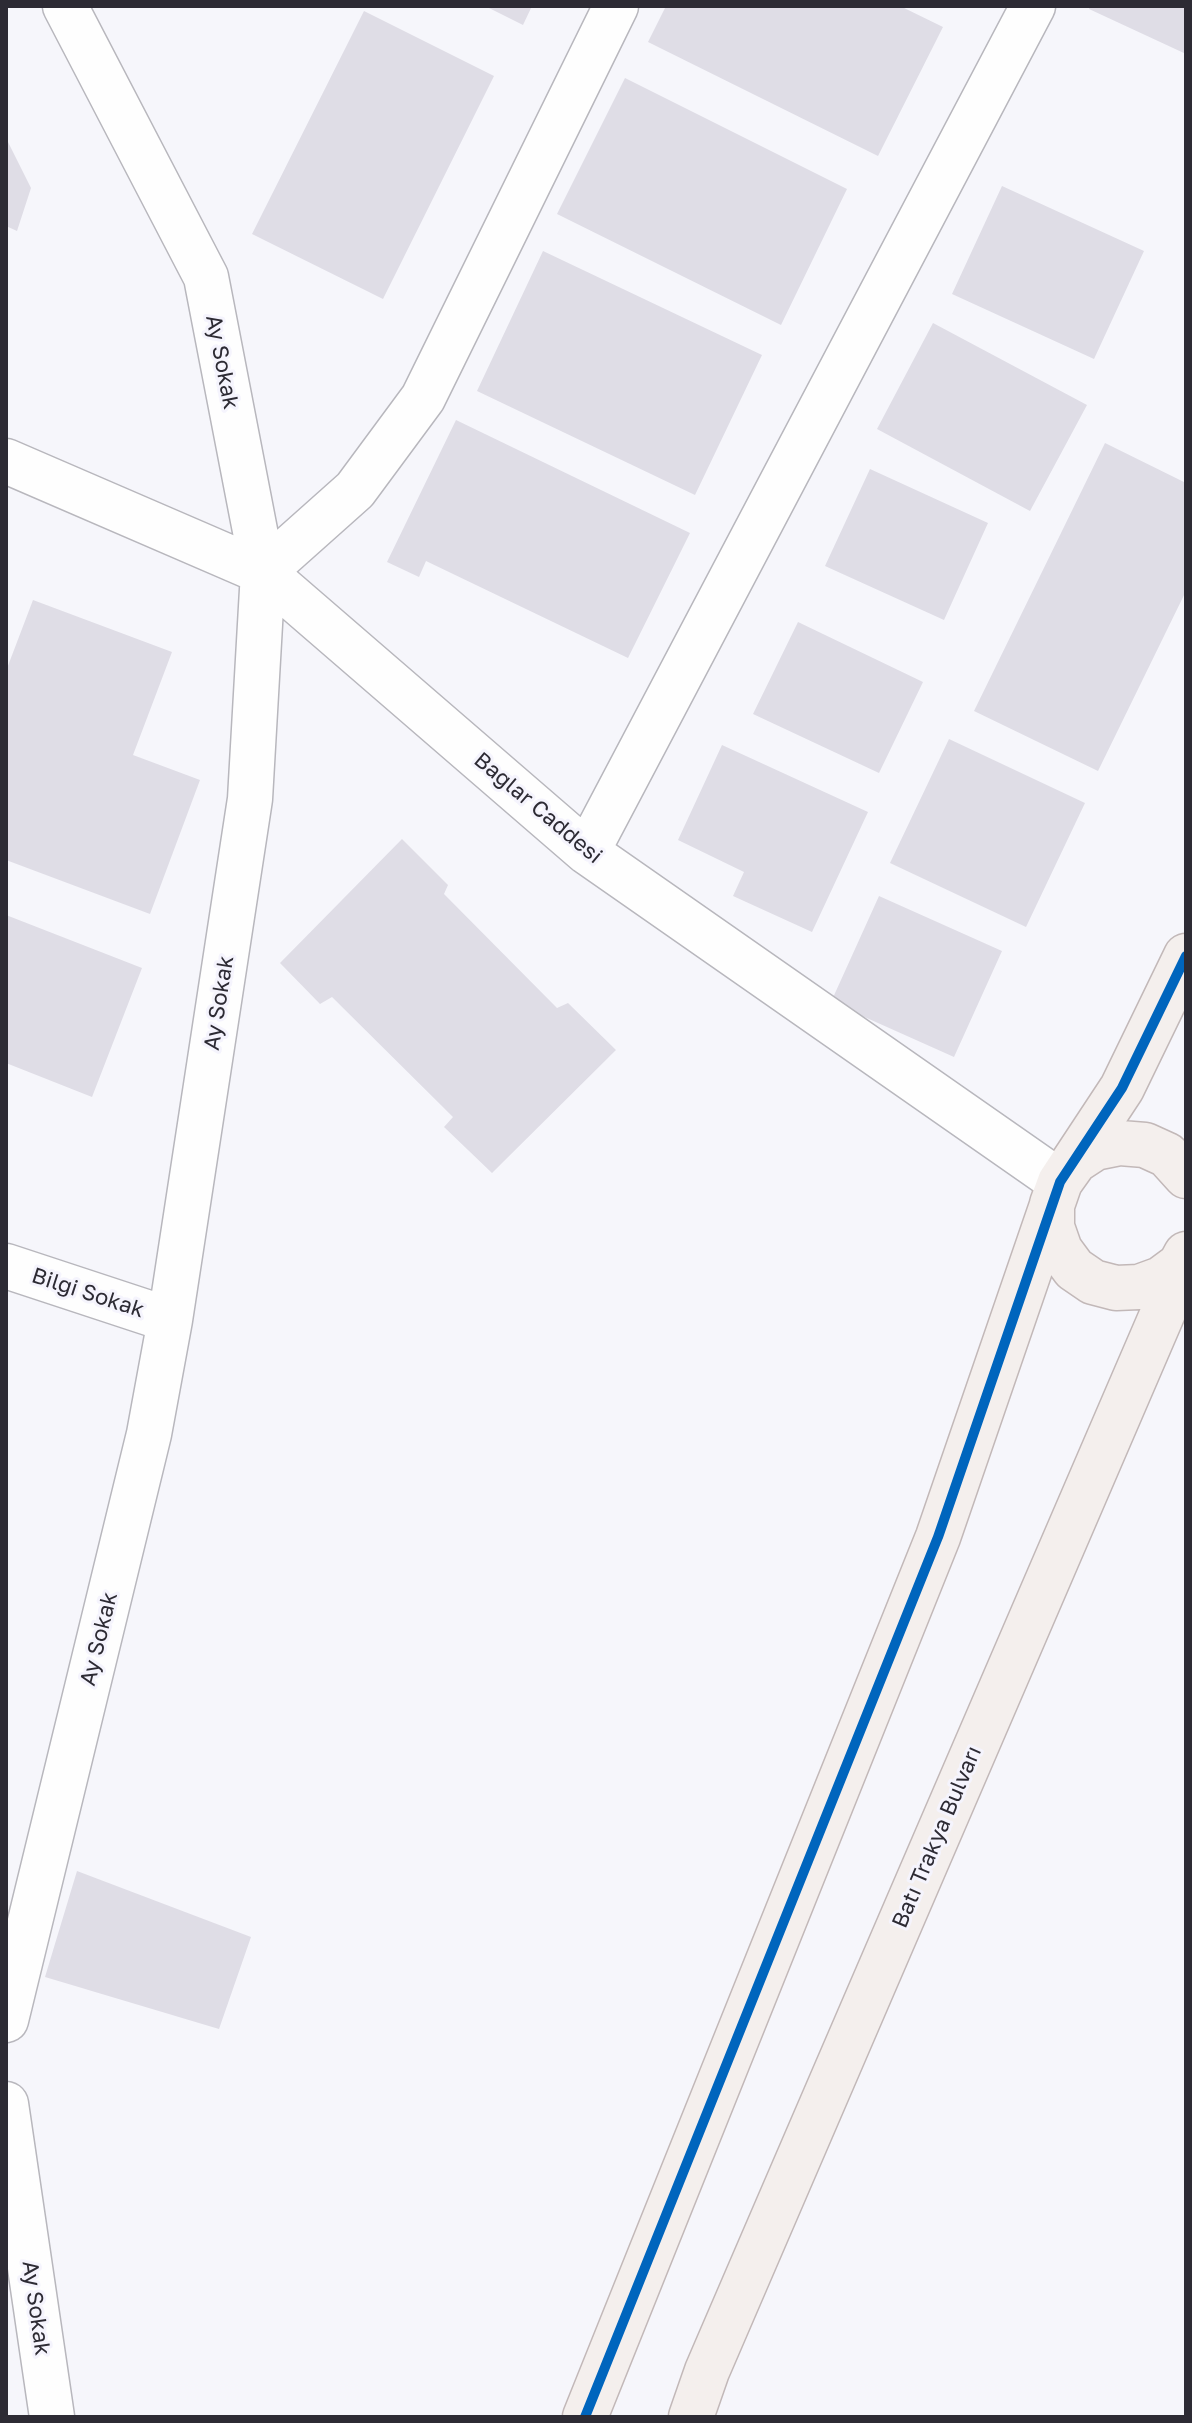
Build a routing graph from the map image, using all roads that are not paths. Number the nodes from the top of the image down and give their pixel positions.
1 (65, 6) edge
2 (616, 6) edge
3 (1033, 6) edge
4 (6, 461) edge
5 (263, 572) junction
6 (587, 852) junction
7 (1186, 956) edge
8 (1186, 1176) edge
9 (1060, 1182) junction
10 (1186, 1256) edge
11 (6, 1266) edge
12 (170, 1320) junction
13 (6, 2020) edge
14 (6, 2104) edge
15 (52, 2417) edge
16 (585, 2417) edge
17 (691, 2417) edge

1 - 5 street, Ay Sokak
2 - 5 street
3 - 6 street
4 - 5 street, Bağlar Caddesi
5 - 6 street, Bağlar Caddesi
5 - 12 street, Ay Sokak
6 - 9 street, Bağlar Caddesi
7 - 9 main road
8 - 9 main road
9 - 10 main road
9 - 16 main road
10 - 17 main road, Batı Trakya Bulvarı
11 - 12 street, Bilgi Sokak
12 - 13 street, Ay Sokak
14 - 15 street, Ay Sokak

